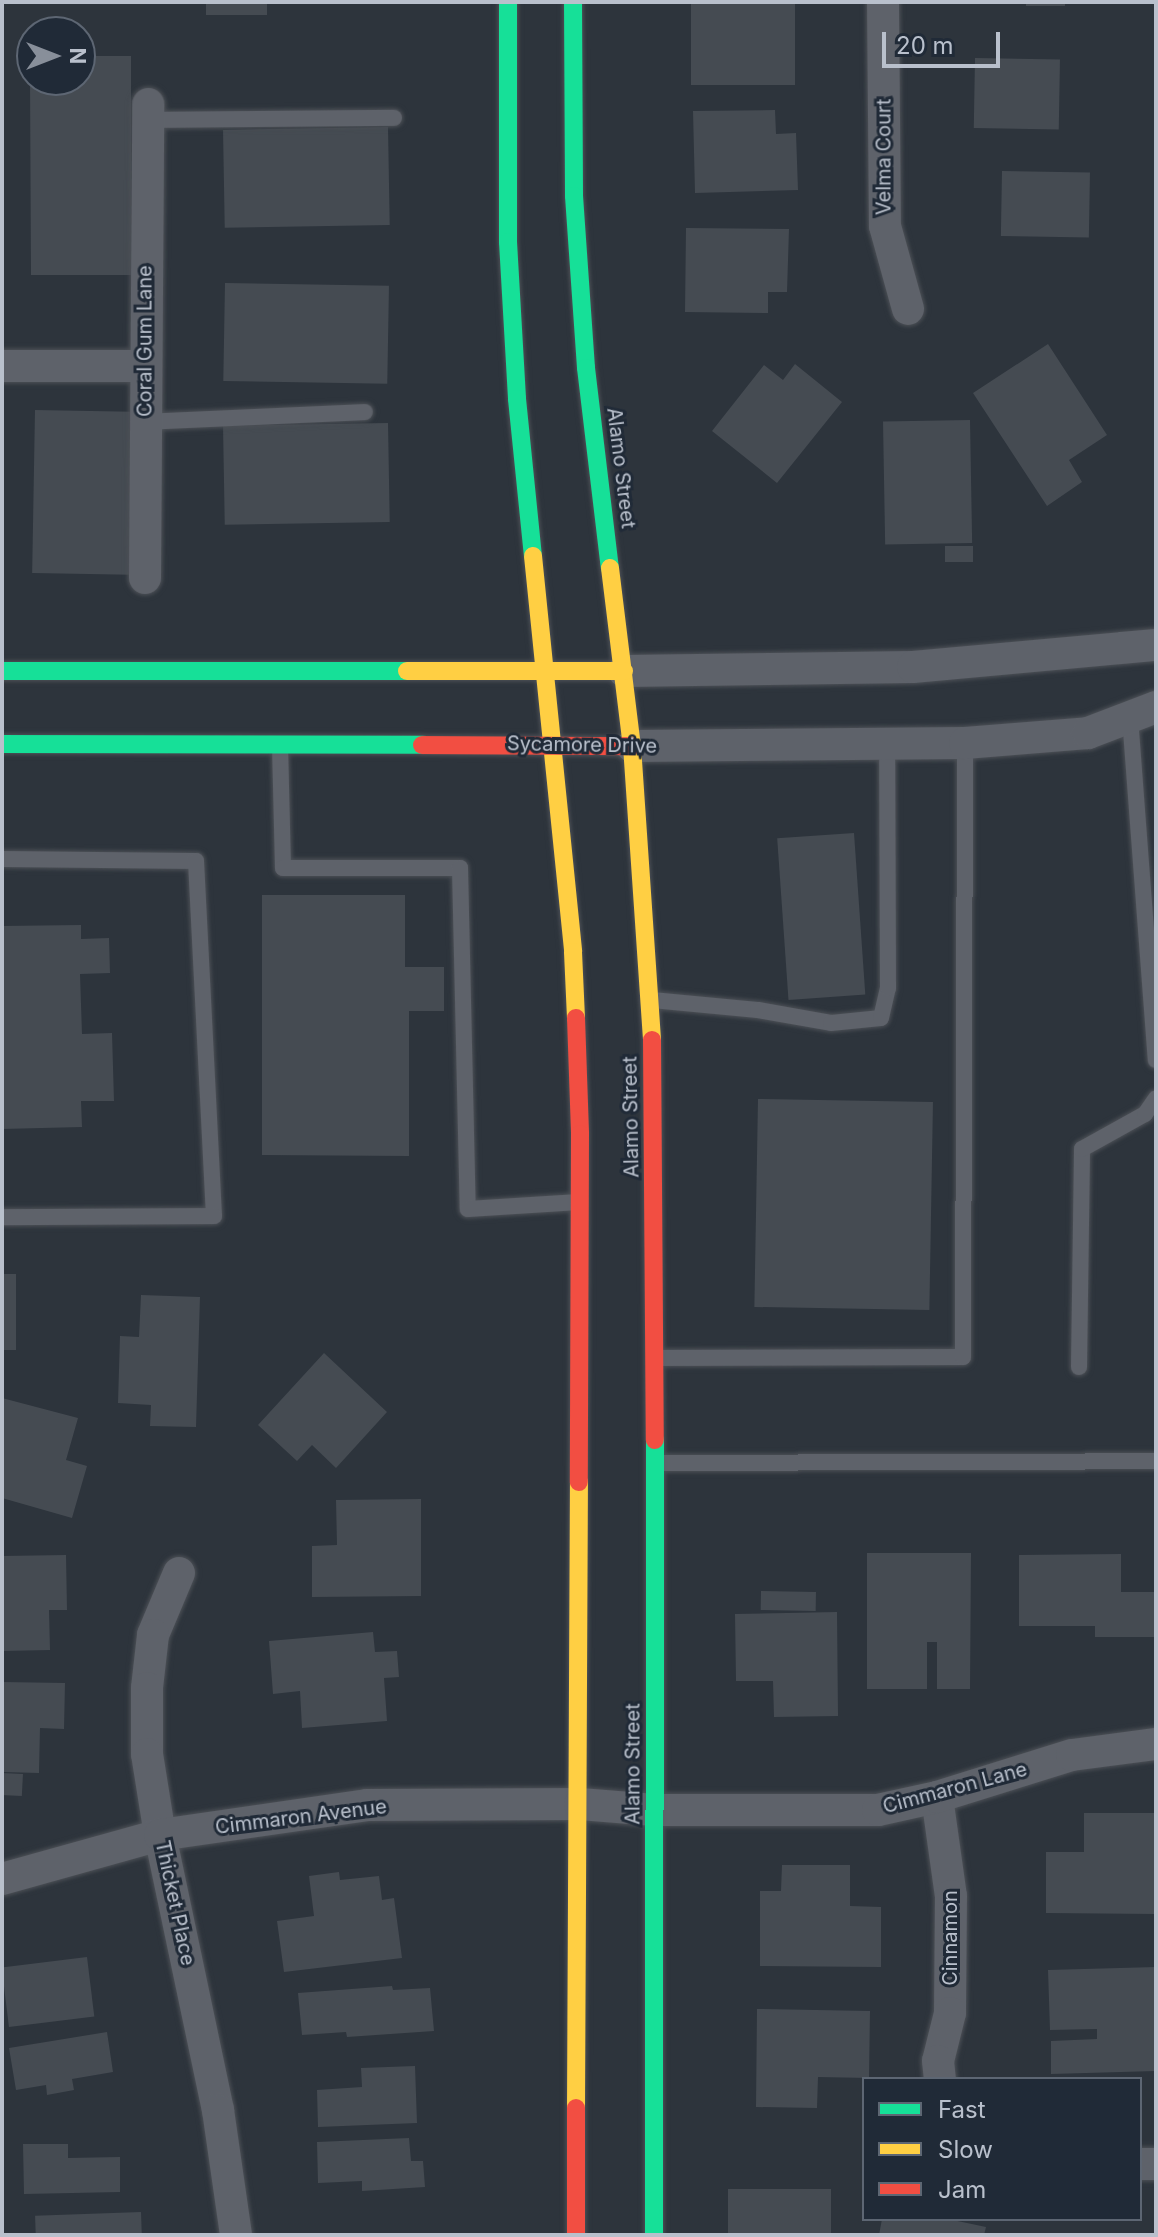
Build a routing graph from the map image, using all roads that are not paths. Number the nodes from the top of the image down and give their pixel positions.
1 (508, 2) edge
2 (573, 2) edge
3 (883, 2) edge
4 (148, 112) joint
5 (394, 118) dead end
6 (908, 309) dead end
7 (2, 366) edge
8 (145, 366) junction
9 (365, 412) dead end
10 (145, 422) junction
11 (145, 578) dead end
12 (1156, 645) edge
13 (545, 670) junction
14 (2, 671) edge
15 (624, 671) junction
16 (1143, 712) edge
17 (280, 743) junction
18 (552, 743) junction
19 (887, 743) junction
20 (965, 743) junction
21 (2, 744) edge
22 (632, 746) junction
23 (2, 859) edge
24 (649, 999) junction
25 (1156, 1060) edge
26 (1156, 1098) edge
27 (579, 1202) junction
28 (2, 1217) edge
29 (655, 1358) junction
30 (1079, 1367) dead end
31 (1156, 1461) edge
32 (655, 1463) junction
33 (179, 1573) dead end
34 (1156, 1744) edge
35 (937, 1797) junction
36 (580, 1804) junction
37 (655, 1810) junction
38 (160, 1835) junction
39 (2, 1879) edge
40 (940, 2077) edge
41 (236, 2235) edge
42 (576, 2235) edge
43 (654, 2235) edge

1 - 13 main road
2 - 15 main road, Alamo Street
3 - 6 street, Velma Court
4 - 5 lane
4 - 8 street, Coral Gum Lane
7 - 8 street
8 - 10 street, Coral Gum Lane
9 - 10 lane
10 - 11 street, Coral Gum Lane
12 - 15 street
13 - 14 main road
13 - 15 main road
13 - 18 main road
15 - 22 main road, Alamo Street
16 - 20 street, Sycamore Drive
16 - 25 lane
17 - 18 main road, Sycamore Drive
17 - 21 main road, Sycamore Drive
17 - 27 lane
18 - 22 main road, Sycamore Drive
18 - 27 main road
19 - 20 street, Sycamore Drive
19 - 22 street, Sycamore Drive
19 - 24 lane
20 - 29 lane
22 - 24 main road, Alamo Street
23 - 28 lane
24 - 29 main road, Alamo Street
26 - 30 lane
27 - 36 main road
29 - 32 main road, Alamo Street
31 - 32 lane
32 - 37 main road, Alamo Street
33 - 38 street, Thicket Place
34 - 35 street, Cimmaron Lane
35 - 37 street, Cimmaron Lane
35 - 40 street, Cinnamon
36 - 37 street, Cimmaron Avenue
36 - 38 street, Cimmaron Avenue
36 - 42 main road
37 - 43 main road, Alamo Street
38 - 39 street, Cimmaron Avenue
38 - 41 street, Thicket Place

